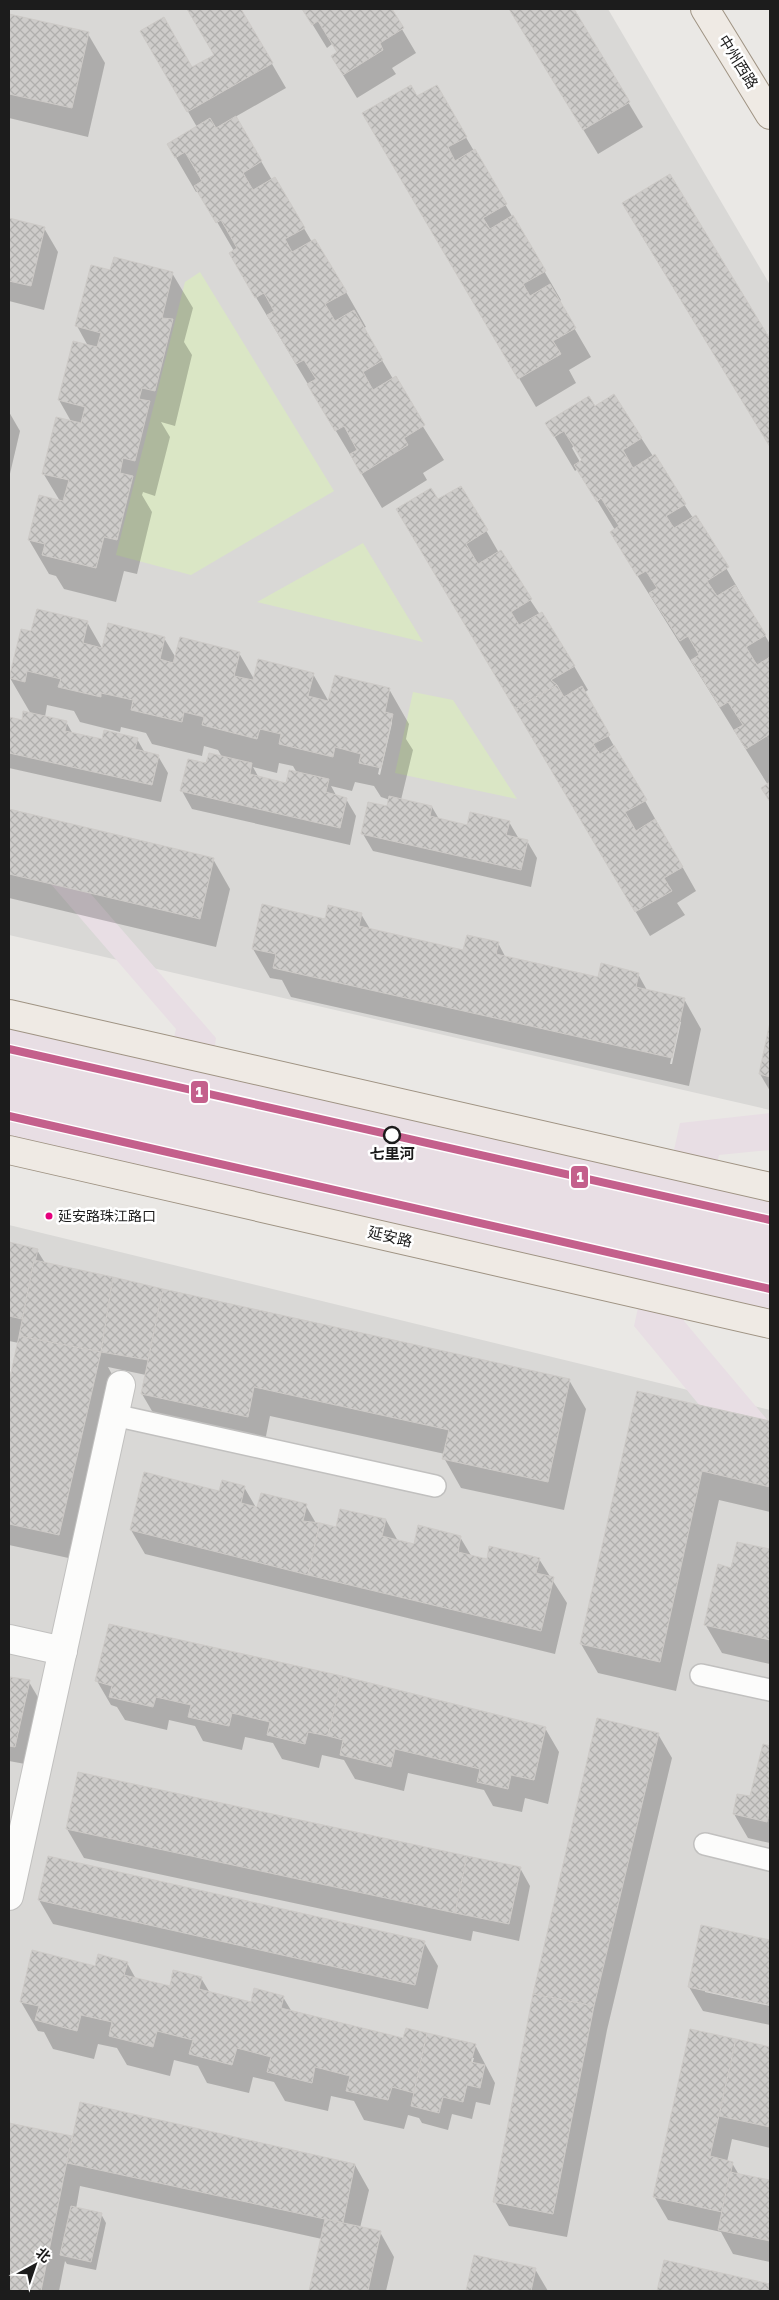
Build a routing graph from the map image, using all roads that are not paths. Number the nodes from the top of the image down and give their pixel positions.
1 (705, 9) edge
2 (770, 115) edge
3 (9, 1014) edge
4 (9, 1150) edge
5 (770, 1187) edge
6 (770, 1324) edge
7 (121, 1385) dead end
8 (114, 1416) junction
9 (435, 1486) dead end
10 (9, 1639) edge
11 (63, 1651) junction
12 (701, 1675) dead end
13 (770, 1690) edge
14 (705, 1844) dead end
15 (770, 1860) edge
16 (9, 1896) edge

1 - 2 main road, 中州西路
3 - 5 main road
4 - 6 main road, 延安路
7 - 8 street
8 - 9 lane
8 - 11 street
10 - 11 street
11 - 16 street
12 - 13 lane
14 - 15 lane

